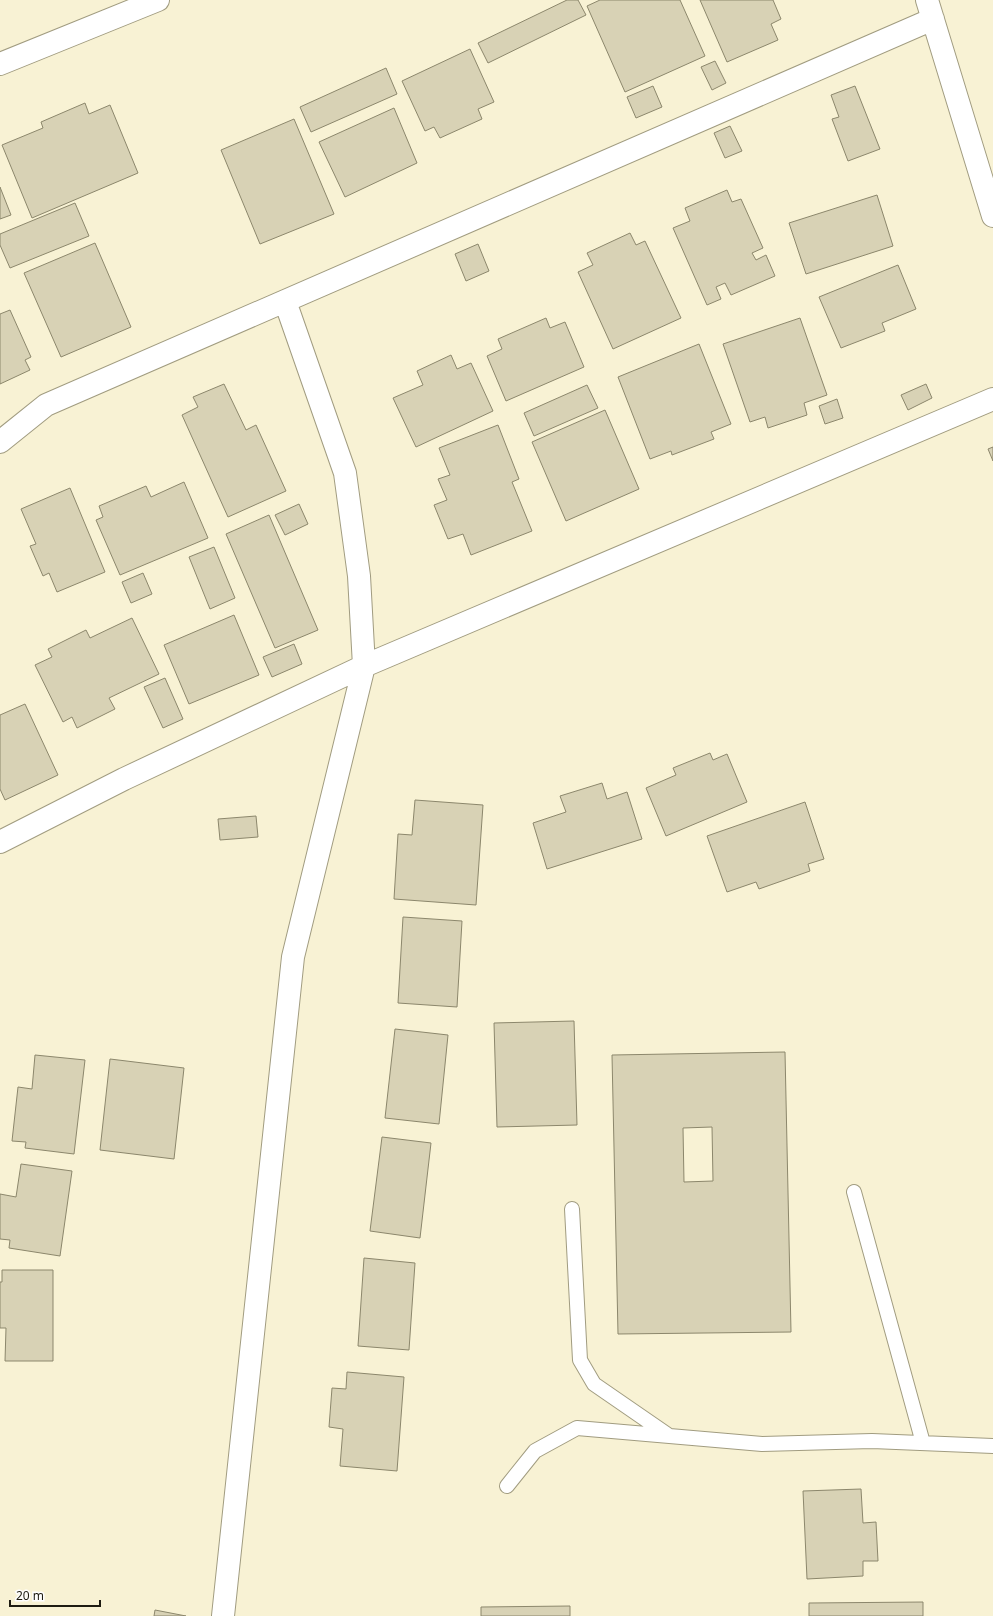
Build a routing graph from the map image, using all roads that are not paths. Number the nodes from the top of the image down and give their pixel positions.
1 (158, 0) edge
2 (930, 10) edge
3 (0, 64) edge
4 (993, 216) edge
5 (284, 300) junction
6 (993, 399) edge
7 (0, 442) edge
8 (364, 666) junction
9 (0, 842) edge
10 (854, 1192) dead end
11 (572, 1209) dead end
12 (668, 1436) junction
13 (923, 1443) junction
14 (993, 1446) edge
15 (507, 1486) dead end
16 (223, 1616) edge

1 - 3 street
2 - 4 street
2 - 5 street
5 - 7 street
5 - 8 street
6 - 8 street
8 - 9 street
8 - 16 street
10 - 13 lane
11 - 12 lane
12 - 13 lane
12 - 15 lane
13 - 14 lane

